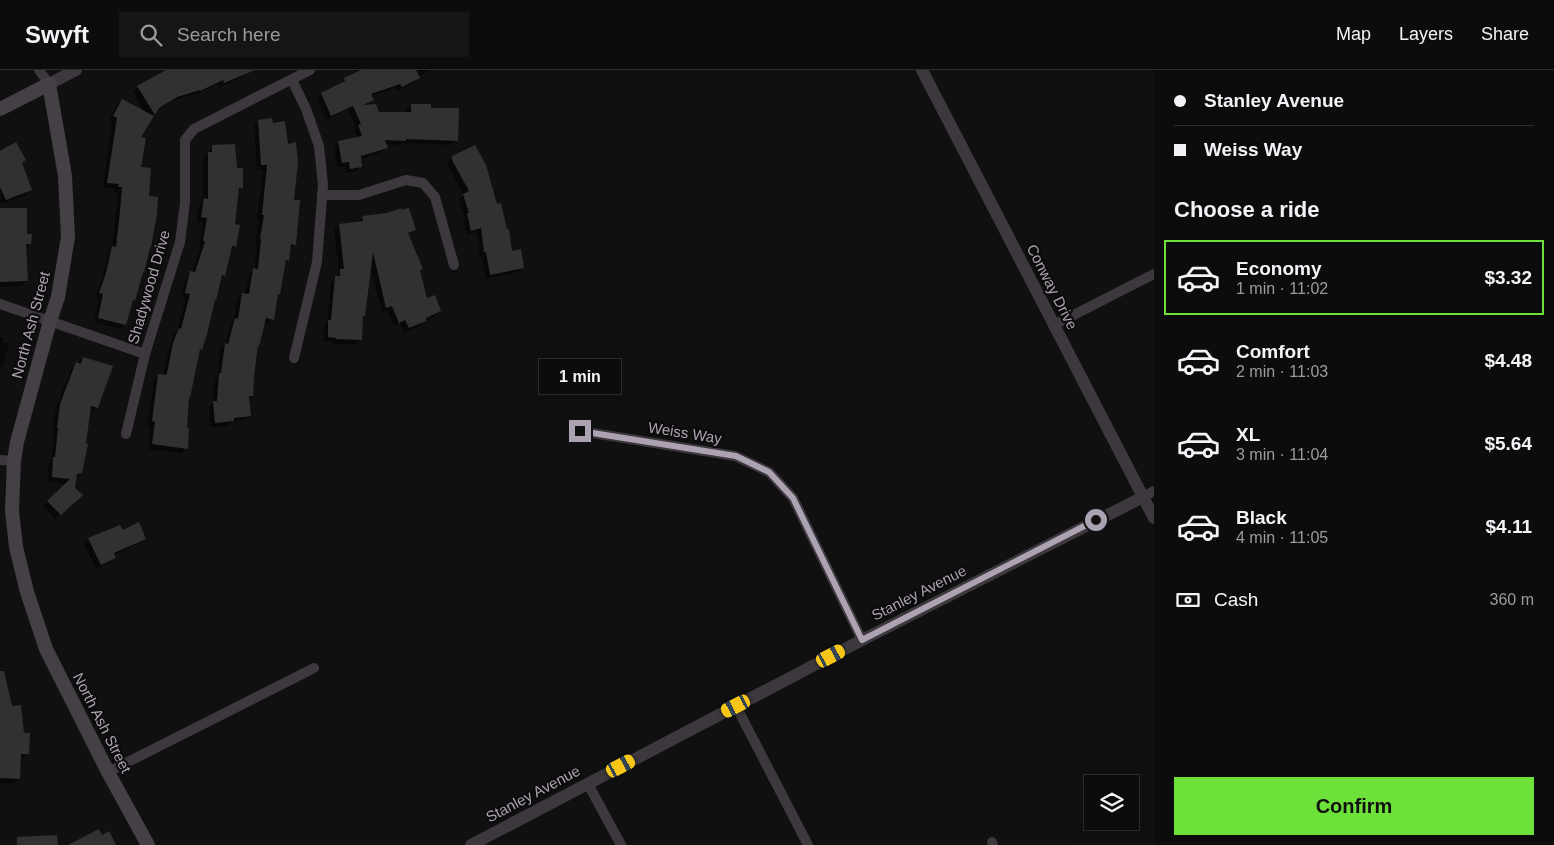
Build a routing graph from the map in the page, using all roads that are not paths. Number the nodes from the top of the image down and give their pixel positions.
1 (39, 70) edge
2 (46, 70) edge
3 (76, 70) edge
4 (310, 70) edge
5 (922, 70) edge
6 (292, 80) junction
7 (49, 84) junction
8 (0, 110) edge
9 (322, 196) junction
10 (454, 265) dead end
11 (1154, 274) edge
12 (0, 304) edge
13 (50, 321) junction
14 (1054, 325) junction
15 (145, 354) junction
16 (294, 358) dead end
17 (580, 431) dead end
18 (126, 434) dead end
19 (0, 460) edge
20 (14, 461) junction
21 (1148, 494) edge
22 (1154, 518) edge
23 (862, 640) junction
24 (314, 668) dead end
25 (736, 706) junction
26 (108, 772) junction
27 (588, 784) junction
28 (148, 845) edge
29 (471, 845) edge
30 (621, 845) edge
31 (808, 845) edge

1 - 7 street
2 - 7 street
3 - 7 street
4 - 6 street, Shadywood Drive
5 - 14 street, Conway Drive
6 - 9 street
6 - 15 street, Shadywood Drive
7 - 8 main road
7 - 13 main road, North Ash Street
9 - 10 street
9 - 16 street
11 - 14 street
12 - 13 street
13 - 15 street
13 - 20 main road, North Ash Street
14 - 21 street, Conway Drive
15 - 18 street, Shadywood Drive
17 - 23 street, Weiss Way
19 - 20 street
20 - 26 main road, North Ash Street
21 - 22 street, Conway Drive
21 - 23 street, Stanley Avenue
23 - 25 street, Stanley Avenue
24 - 26 street
25 - 27 street, Stanley Avenue
25 - 31 street
26 - 28 main road, North Ash Street
27 - 29 street, Stanley Avenue
27 - 30 street

